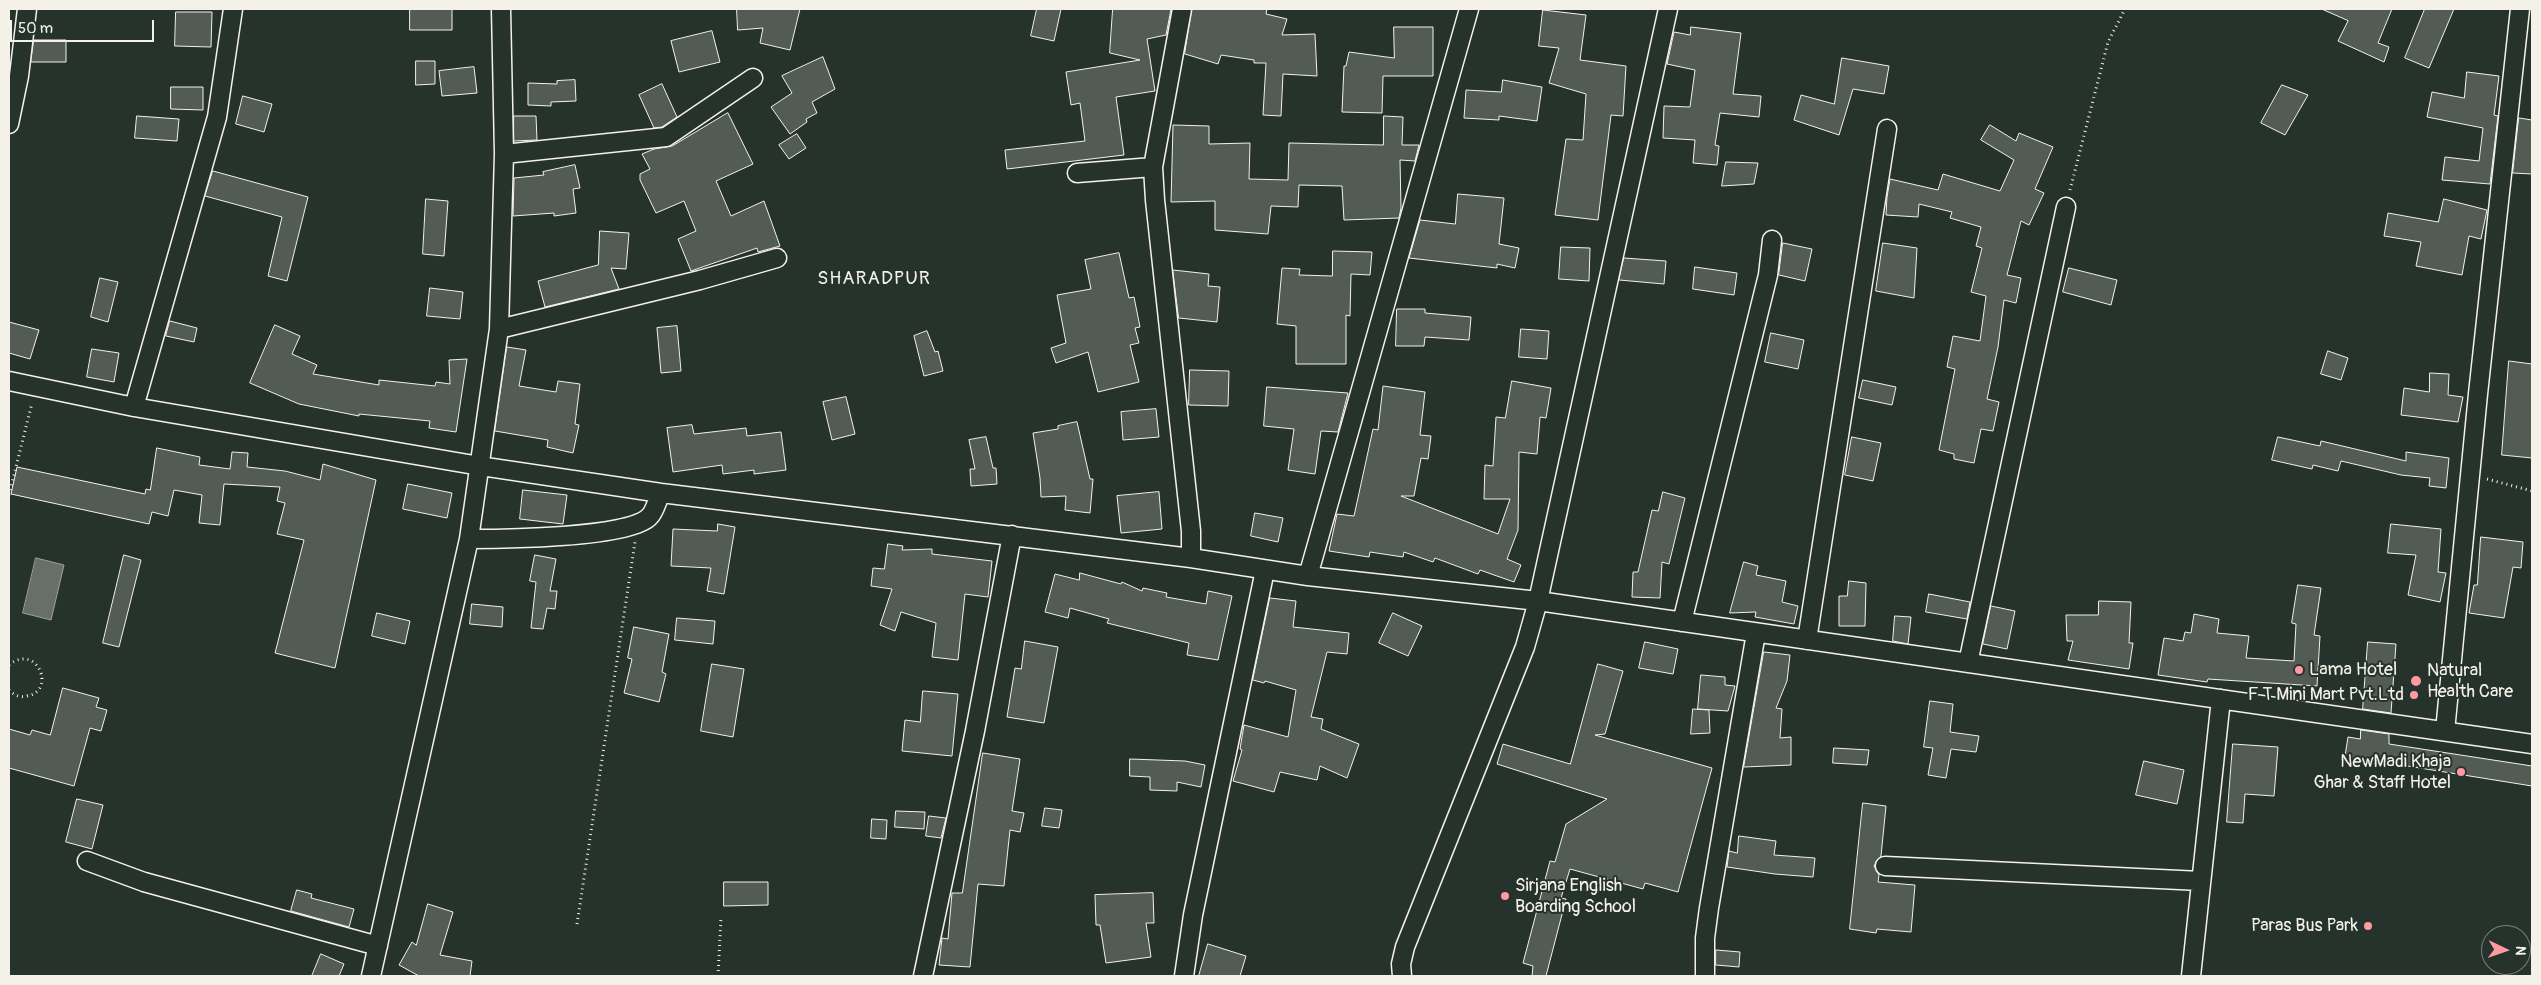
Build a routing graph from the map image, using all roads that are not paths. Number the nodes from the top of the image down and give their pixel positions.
1 (27, 9) edge
2 (233, 9) edge
3 (501, 9) edge
4 (1182, 9) edge
5 (1469, 9) edge
6 (1668, 9) edge
7 (2520, 9) edge
8 (752, 78) dead end
9 (9, 124) edge
10 (1888, 129) dead end
11 (504, 154) junction
12 (1154, 167) junction
13 (1077, 173) dead end
14 (2066, 207) road end
15 (1772, 240) dead end
16 (777, 258) dead end
17 (499, 329) junction
18 (9, 380) edge
19 (134, 407) junction
20 (480, 466) junction
21 (660, 493) junction
22 (1012, 535) junction
23 (469, 539) junction
24 (1191, 558) junction
25 (1265, 570) junction
26 (1308, 576) junction
27 (1538, 601) junction
28 (1682, 622) junction
29 (1756, 633) junction
30 (1807, 640) junction
31 (1968, 663) junction
32 (2221, 699) junction
33 (2445, 732) junction
34 (2532, 744) edge
35 (88, 861) dead end
36 (1885, 866) dead end
37 (2201, 881) junction
38 (378, 946) junction
39 (372, 976) edge
40 (923, 976) edge
41 (1184, 976) edge
42 (1402, 976) edge
43 (1705, 976) edge
44 (2191, 976) edge

1 - 9 street
2 - 19 street
3 - 11 street
4 - 12 street
5 - 26 street
6 - 27 street
7 - 33 street
8 - 11 street
10 - 30 street
11 - 17 street
12 - 13 street
12 - 24 street
14 - 31 street
15 - 28 street
16 - 17 street
17 - 20 street
18 - 19 street
19 - 20 street
20 - 21 street
20 - 23 street
21 - 22 street
21 - 23 street
22 - 24 street
22 - 40 street
23 - 38 street
24 - 25 street
25 - 26 street
25 - 41 street
26 - 27 street
27 - 28 street
27 - 42 street
28 - 29 street
29 - 30 street
29 - 43 street
30 - 31 street
31 - 32 street
32 - 33 street
32 - 37 street
33 - 34 street
35 - 38 street
36 - 37 street
37 - 44 street
38 - 39 street

